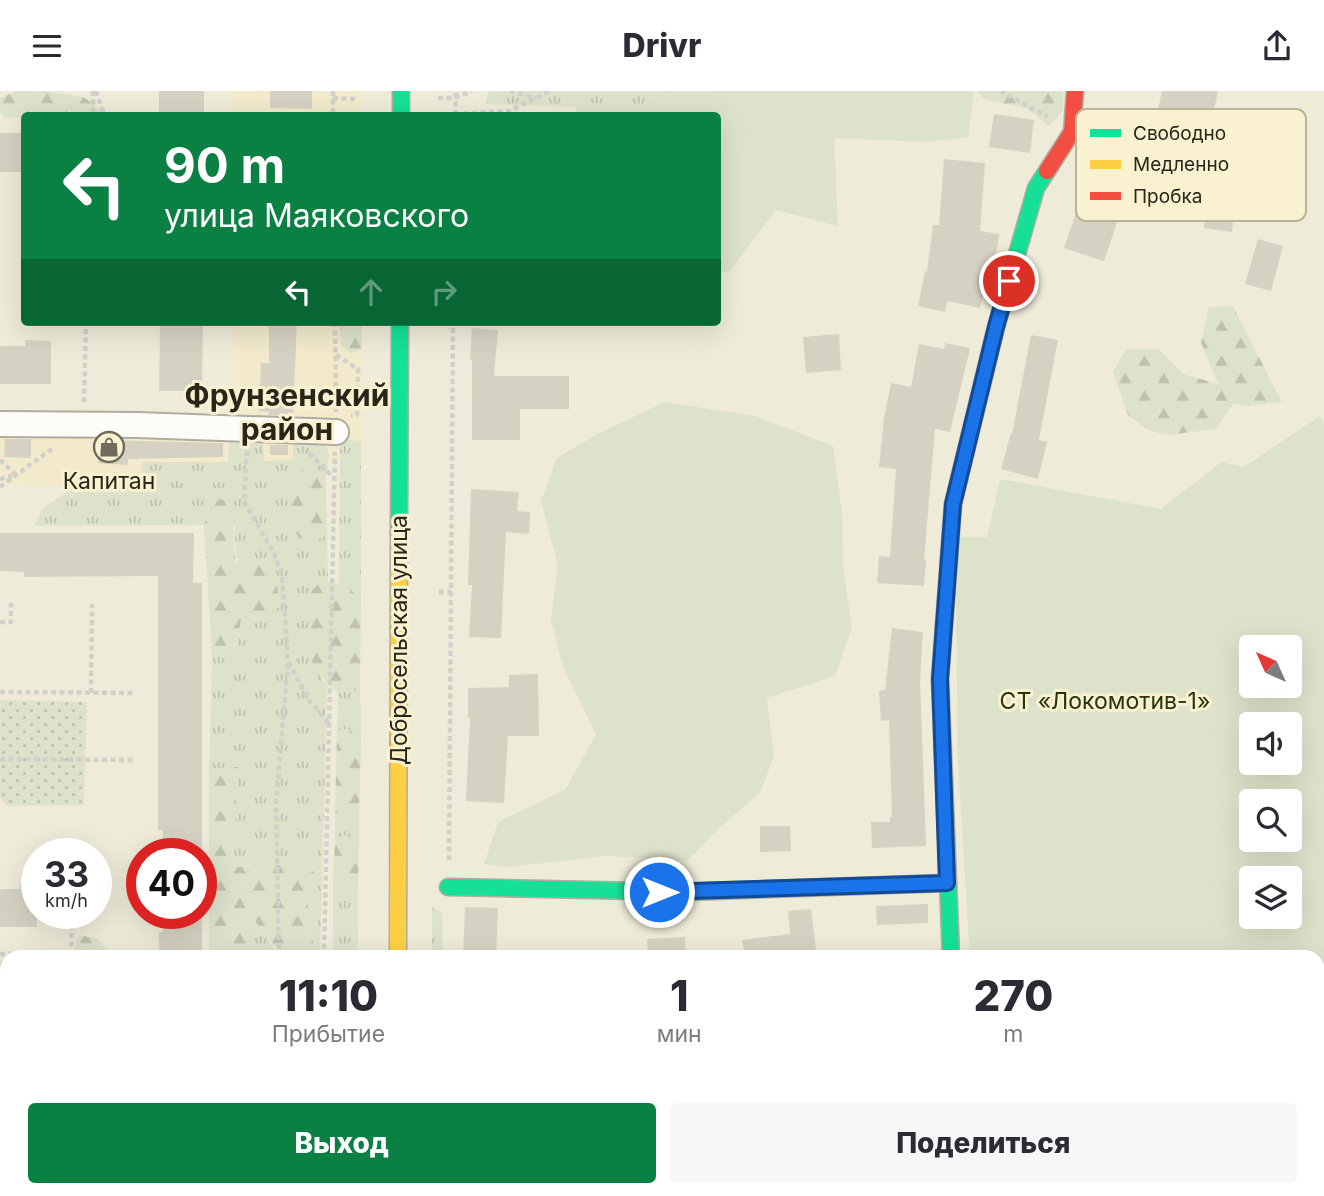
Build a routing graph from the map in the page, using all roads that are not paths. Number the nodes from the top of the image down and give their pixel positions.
1 (401, 91) edge
2 (1075, 91) edge
3 (401, 112) edge
4 (400, 326) edge
5 (0, 424) edge
6 (336, 426) road end
7 (947, 883) junction
8 (448, 887) road end
9 (398, 950) edge
10 (951, 950) edge

1 - 3 street
2 - 7 street
4 - 9 street, Добросельская улица
5 - 6 street
7 - 8 street
7 - 10 street

